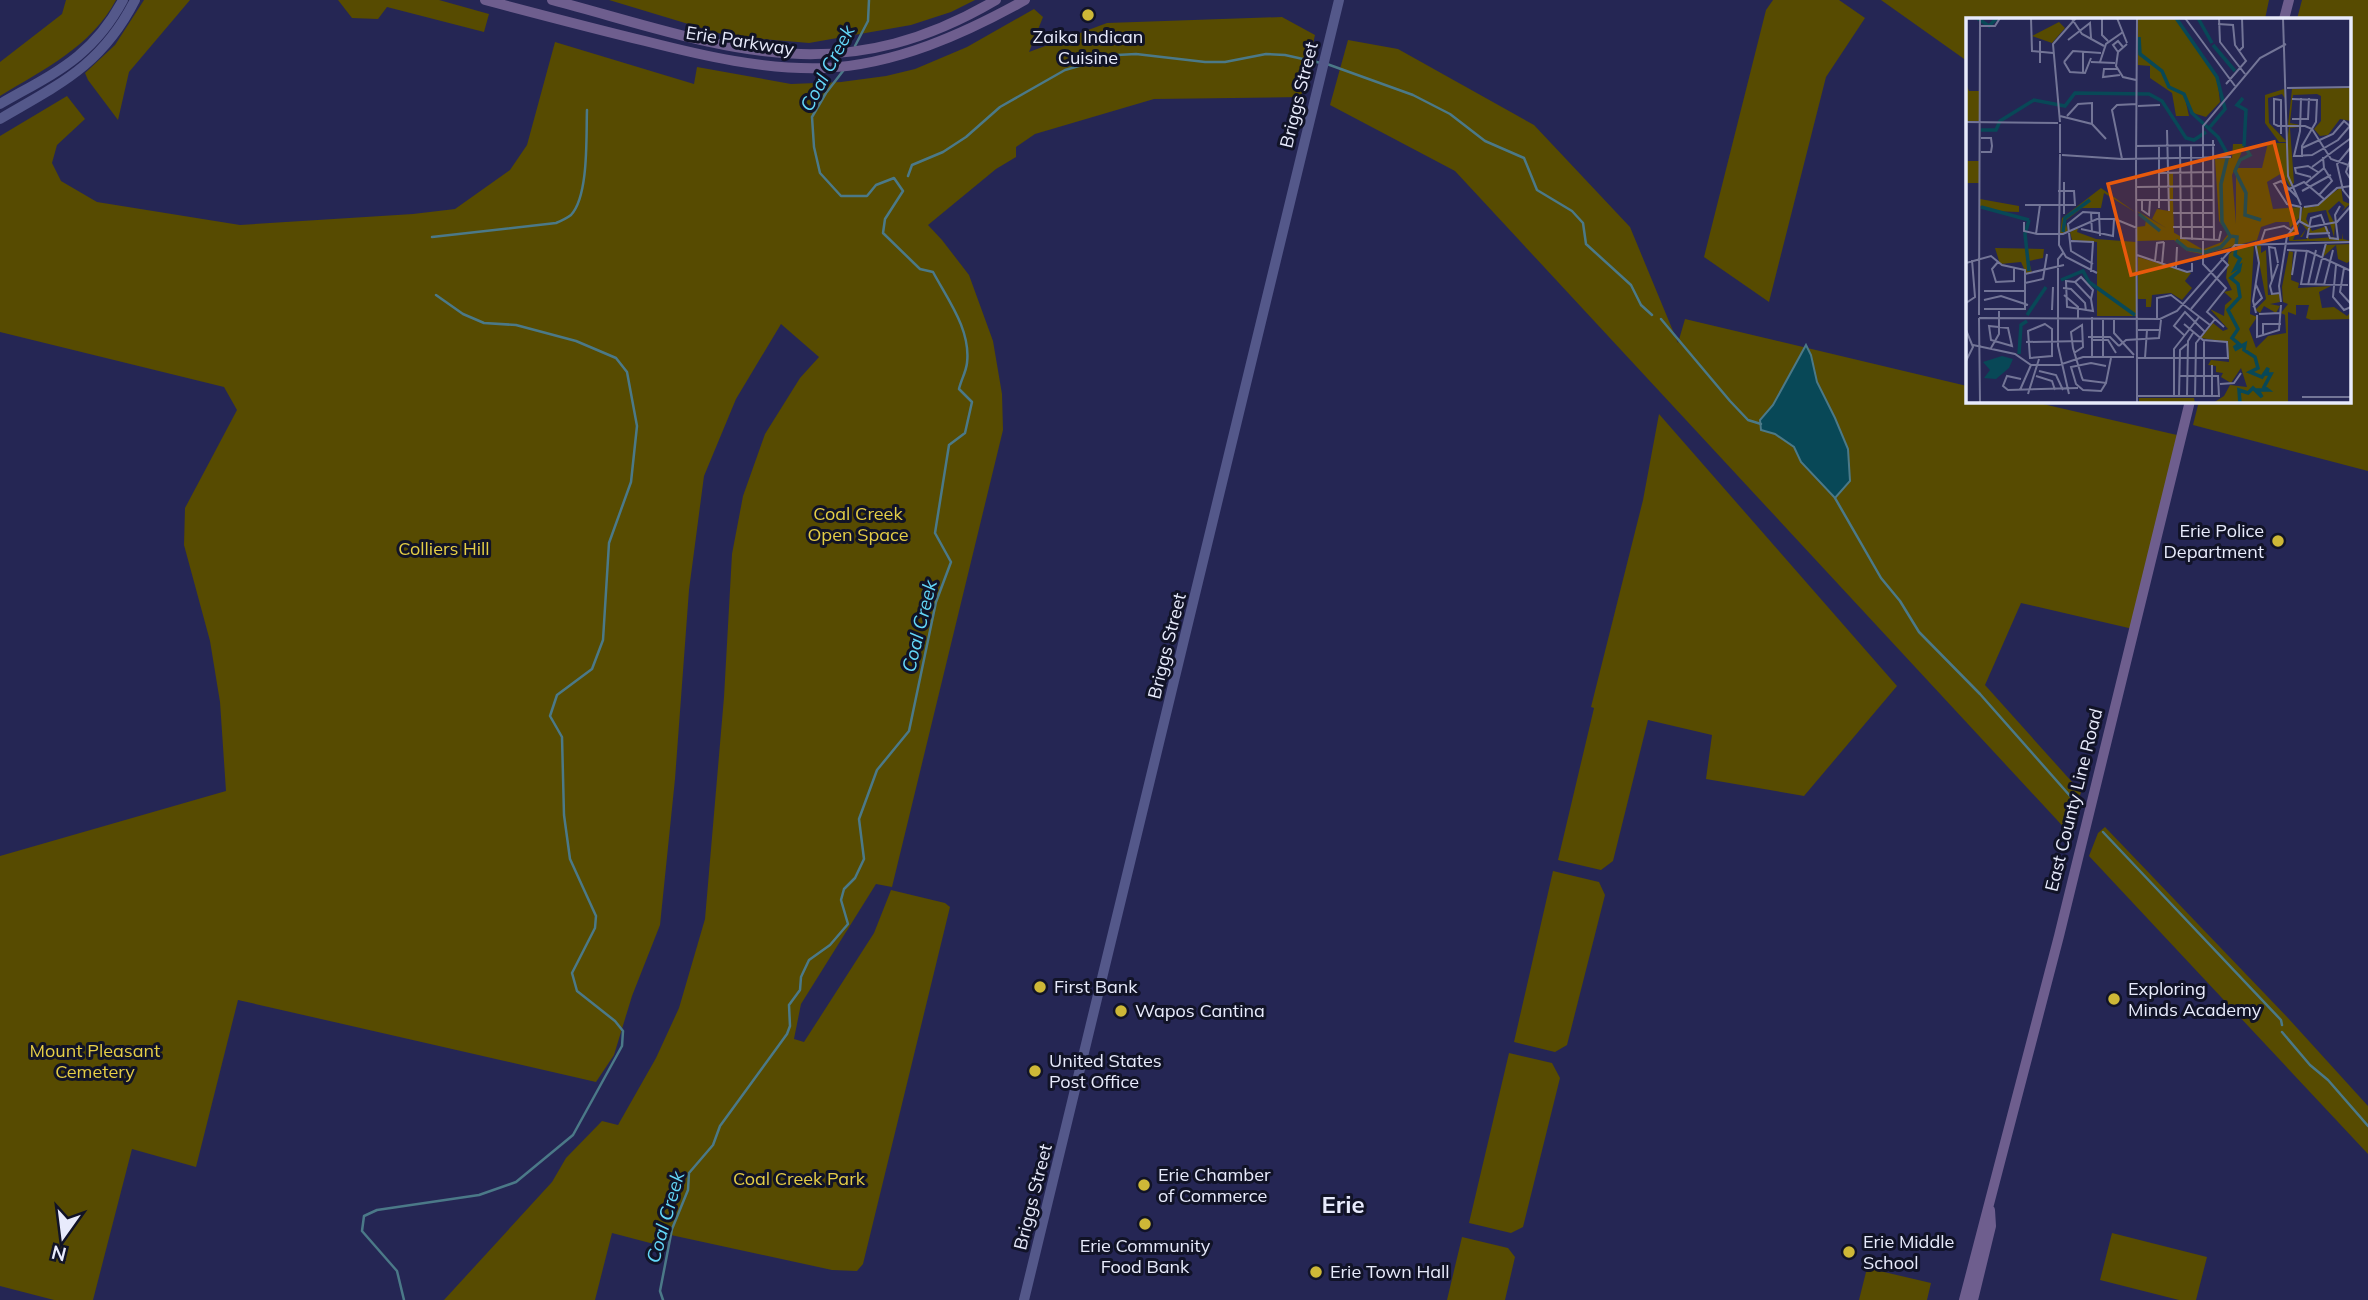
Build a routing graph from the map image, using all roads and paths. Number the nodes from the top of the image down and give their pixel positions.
1 (123, 0) edge
2 (135, 0) edge
3 (485, 0) edge
4 (552, 0) edge
5 (996, 0) edge
6 (1025, 0) edge
7 (1339, 0) edge
8 (2289, 0) edge
9 (2284, 18) edge
10 (0, 104) edge
11 (0, 119) edge
12 (2190, 402) edge
13 (1990, 1207) junction
14 (1024, 1300) edge
15 (1964, 1300) edge
16 (1973, 1300) edge

1 - 10 street
2 - 11 street
3 - 6 main road, Erie Parkway
4 - 5 main road, Erie Parkway
7 - 14 street, Briggs Street
8 - 9 main road
12 - 13 main road, East County Line Road
13 - 15 main road, East County Line Road
13 - 16 main road, East County Line Road

